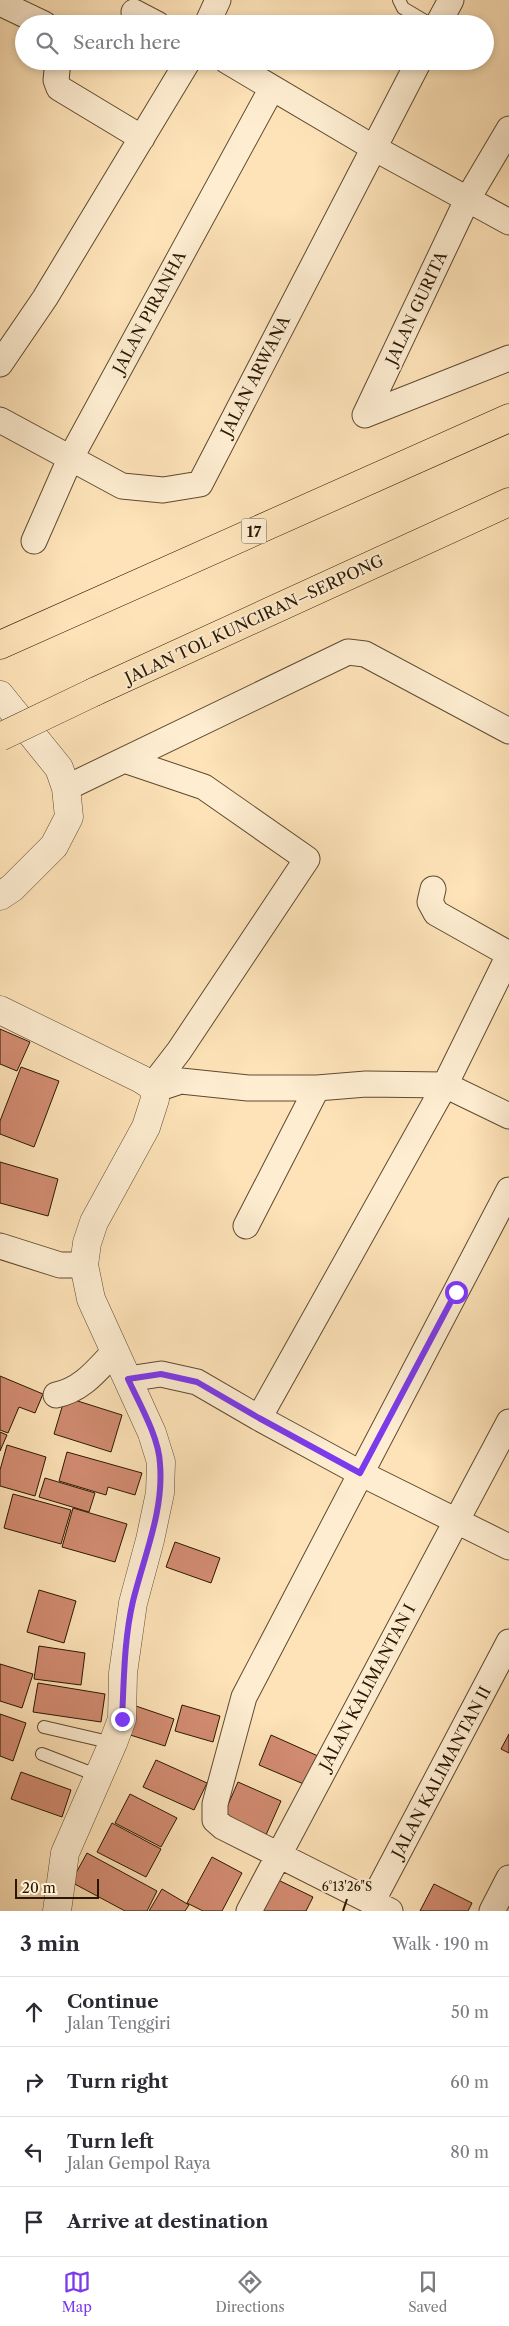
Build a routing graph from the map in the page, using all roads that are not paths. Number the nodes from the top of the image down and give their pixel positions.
1 (218, 0) edge
2 (398, 0) edge
3 (451, 0) edge
4 (0, 4) edge
5 (134, 12) dead end
6 (24, 15) edge
7 (140, 15) edge
8 (211, 15) edge
9 (414, 15) edge
10 (443, 15) edge
11 (57, 70) edge
12 (183, 70) edge
13 (242, 70) edge
14 (414, 70) edge
15 (272, 88) junction
16 (509, 129) edge
17 (142, 138) junction
18 (374, 148) junction
19 (468, 200) junction
20 (509, 222) edge
21 (509, 358) edge
22 (0, 364) edge
23 (509, 418) edge
24 (0, 420) edge
25 (70, 459) junction
26 (509, 502) edge
27 (34, 540) dead end
28 (0, 645) edge
29 (0, 694) edge
30 (509, 731) edge
31 (0, 737) edge
32 (124, 760) junction
33 (66, 788) junction
34 (433, 889) dead end
35 (0, 896) edge
36 (509, 955) edge
37 (0, 1010) edge
38 (445, 1085) junction
39 (153, 1088) junction
40 (317, 1088) junction
41 (509, 1116) edge
42 (509, 1190) edge
43 (246, 1226) dead end
44 (0, 1246) edge
45 (84, 1264) junction
46 (115, 1351) junction
47 (128, 1379) junction
48 (56, 1396) dead end
49 (259, 1418) junction
50 (509, 1422) edge
51 (360, 1473) junction
52 (456, 1520) junction
53 (509, 1547) edge
54 (509, 1642) edge
55 (44, 1727) dead end
56 (113, 1743) junction
57 (42, 1754) dead end
58 (99, 1776) junction
59 (278, 1854) junction
60 (509, 1878) edge
61 (381, 1906) edge
62 (57, 1911) edge
63 (249, 1911) edge
64 (492, 1911) edge

1 - 8 street
2 - 9 lane
3 - 10 street
4 - 6 street
5 - 7 street
11 - 17 street
12 - 17 street
13 - 15 street
14 - 18 street
15 - 18 street
15 - 25 street, JALAN PIRANHA
16 - 19 street, JALAN GURITA
17 - 22 street
18 - 19 street
18 - 25 street, JALAN ARWANA
19 - 20 street
19 - 21 street, JALAN GURITA
23 - 28 highway, 17
24 - 25 street
25 - 27 street, JALAN PIRANHA
26 - 31 highway, JALAN TOL KUNCIRAN–SERPONG, bridge
29 - 33 street
30 - 32 street
32 - 33 street
32 - 39 street
33 - 35 street
34 - 36 street
36 - 38 street
37 - 39 street
38 - 40 street
38 - 41 street
38 - 49 street
39 - 40 street
39 - 45 street
40 - 43 street
42 - 51 street
44 - 45 street
45 - 46 street
46 - 47 street
46 - 48 street
47 - 49 street
47 - 56 street
49 - 51 street
50 - 52 street, JALAN KALIMANTAN I
51 - 52 street
51 - 59 street
52 - 53 street
52 - 59 street, JALAN KALIMANTAN I
54 - 61 street, JALAN KALIMANTAN II
55 - 56 lane
56 - 58 street
57 - 58 lane
58 - 62 street
59 - 61 street
59 - 63 street, JALAN KALIMANTAN I
60 - 64 street

